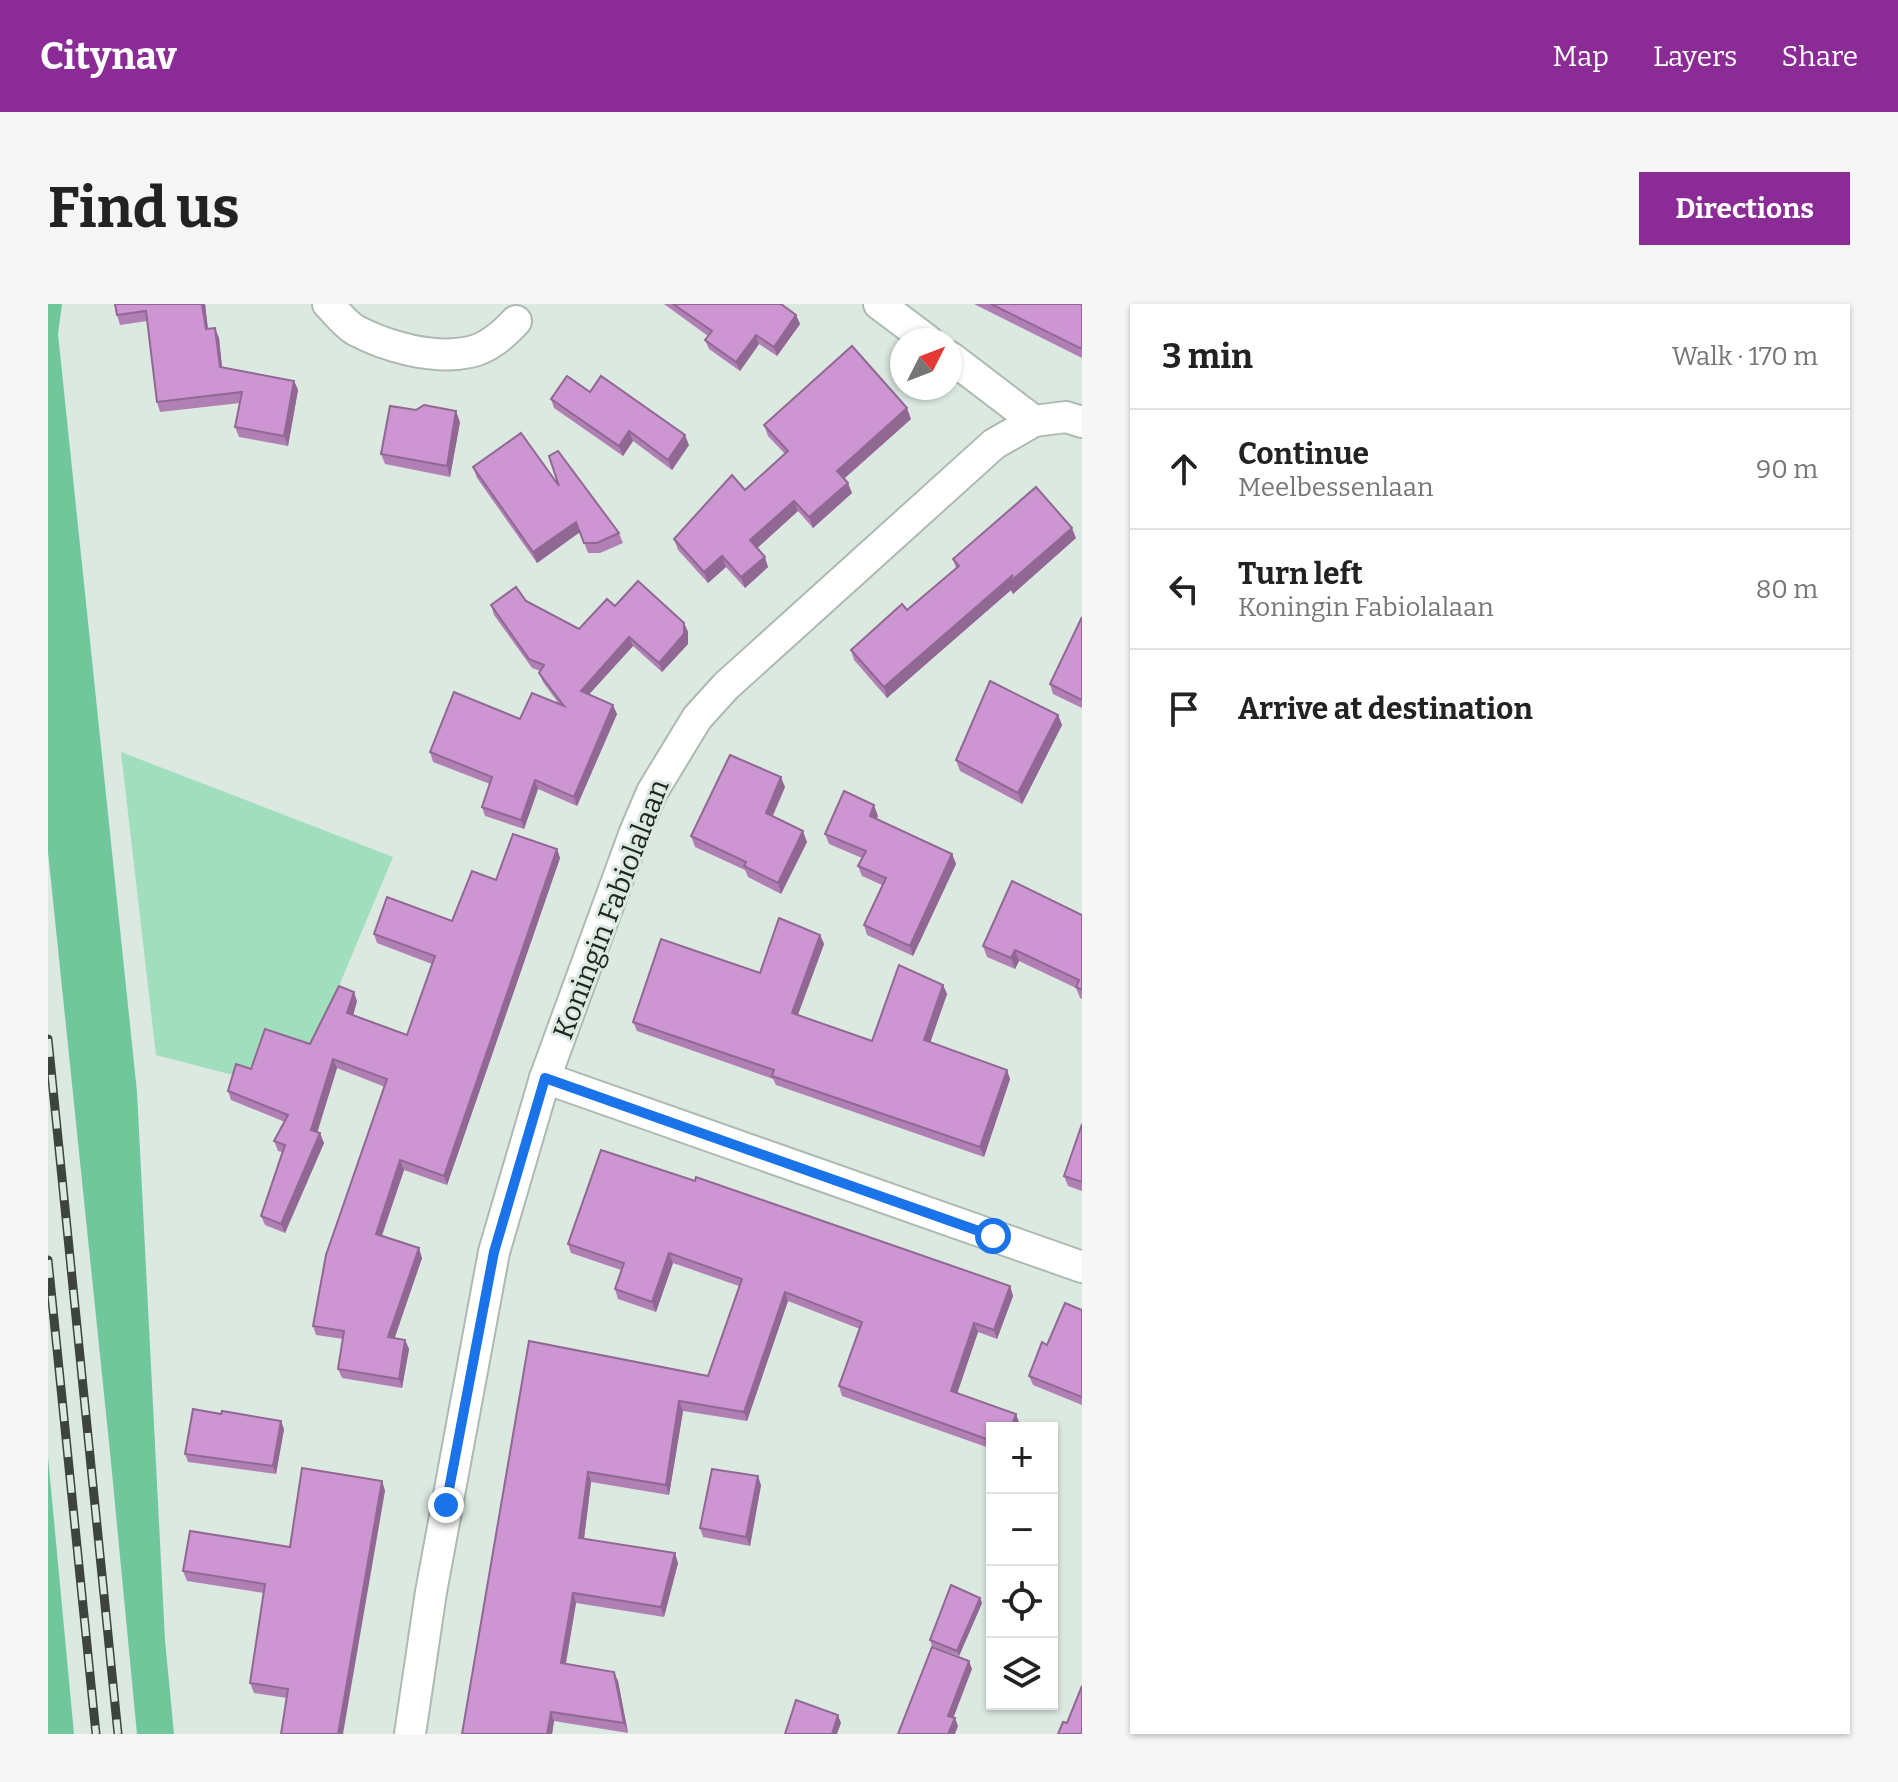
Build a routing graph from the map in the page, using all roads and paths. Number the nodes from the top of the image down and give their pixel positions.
1 (328, 304) edge
2 (879, 304) edge
3 (516, 321) dead end
4 (911, 328) edge
5 (962, 366) edge
6 (1034, 421) junction
7 (1082, 422) edge
8 (545, 1078) junction
9 (1082, 1267) edge
10 (410, 1734) edge

1 - 3 street
2 - 4 street
5 - 6 street
6 - 7 street
6 - 8 street, Koningin Fabiolalaan
8 - 9 street
8 - 10 street, Koningin Fabiolalaan

